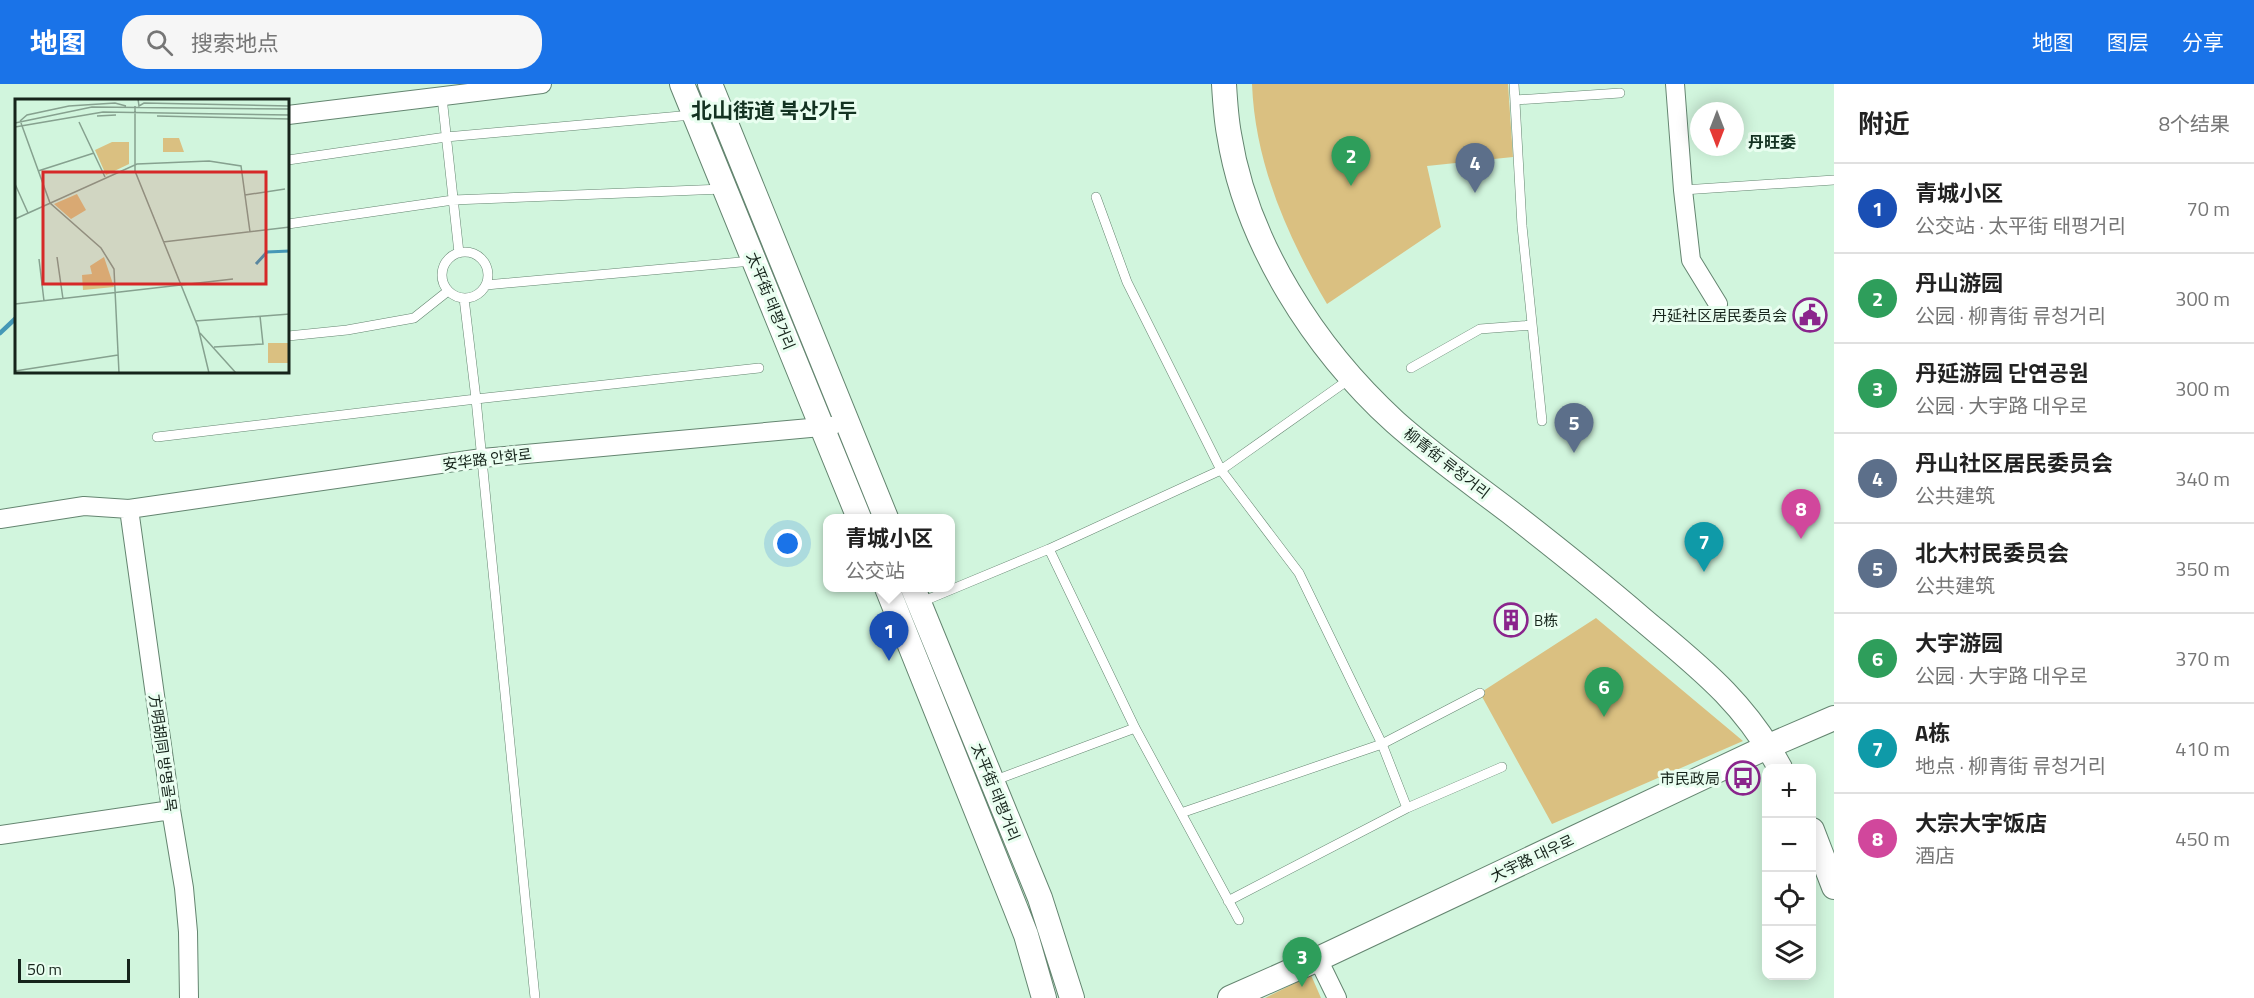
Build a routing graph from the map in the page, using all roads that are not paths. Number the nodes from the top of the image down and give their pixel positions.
1 (542, 84) edge
2 (682, 84) edge
3 (710, 84) edge
4 (1224, 84) edge
5 (1514, 84) edge
6 (1675, 84) edge
7 (1620, 93) dead end
8 (442, 96) junction
9 (1515, 100) junction
10 (695, 115) junction
11 (290, 116) edge
12 (446, 137) junction
13 (290, 160) edge
14 (1834, 180) edge
15 (725, 189) junction
16 (1683, 190) junction
17 (1096, 197) dead end
18 (453, 200) junction
19 (290, 224) edge
20 (459, 253) junction
21 (754, 261) junction
22 (486, 285) junction
23 (448, 291) junction
24 (464, 298) junction
25 (1718, 304) dead end
26 (1532, 325) junction
27 (290, 336) edge
28 (759, 368) dead end
29 (1411, 368) dead end
30 (1351, 378) junction
31 (476, 399) junction
32 (1542, 421) dead end
33 (848, 423) junction
34 (822, 427) junction
35 (157, 437) dead end
36 (482, 458) junction
37 (1221, 471) junction
38 (129, 509) junction
39 (857, 514) edge
40 (884, 514) edge
41 (0, 519) edge
42 (1049, 549) junction
43 (955, 582) edge
44 (889, 592) edge
45 (916, 595) edge
46 (1480, 693) dead end
47 (1834, 718) edge
48 (1135, 728) junction
49 (1382, 744) junction
50 (1769, 746) junction
51 (1778, 764) edge
52 (1502, 766) dead end
53 (991, 782) junction
54 (1407, 808) junction
55 (171, 810) junction
56 (1181, 813) junction
57 (0, 835) edge
58 (1816, 840) edge
59 (1834, 887) edge
60 (1228, 901) junction
61 (1239, 920) dead end
62 (1318, 959) junction
63 (189, 998) edge
64 (535, 998) edge
65 (1044, 998) edge
66 (1072, 998) edge
67 (1230, 998) edge
68 (1337, 998) edge

1 - 8 street
2 - 10 main road, 太平街 태평거리
3 - 33 main road, 太平街 태평거리
4 - 30 main road, 柳青街 류청거리
5 - 9 lane
6 - 16 street
7 - 9 lane
8 - 11 street
8 - 12 lane
9 - 26 lane
10 - 12 lane
10 - 15 main road, 太平街 태평거리
12 - 13 lane
12 - 18 lane
14 - 16 lane
15 - 18 lane
15 - 21 main road, 太平街 태평거리
16 - 25 street
17 - 37 lane
18 - 19 lane
18 - 20 lane
20 - 22 lane
20 - 23 lane
21 - 22 lane
21 - 34 main road, 太平街 태평거리
22 - 24 lane
23 - 24 lane
23 - 27 lane
24 - 31 lane
26 - 29 lane
26 - 32 lane
28 - 31 lane
30 - 37 lane
30 - 50 main road, 柳青街 류청거리
31 - 35 lane
31 - 36 lane
33 - 34 street, 安华路 안화로
33 - 40 main road, 太平街 태평거리
34 - 36 street, 安华路 안화로
34 - 39 main road, 太平街 태평거리
36 - 38 street, 安华路 안화로
36 - 64 lane
37 - 42 lane
37 - 49 lane
38 - 41 street, 安华路 안화로
38 - 55 street, 方明胡同 방명골목
42 - 43 lane
42 - 48 lane
44 - 65 main road, 太平街 태평거리
45 - 53 main road, 太平街 태평거리
46 - 49 lane
47 - 50 main road, 大宇路 대우로
48 - 53 lane
48 - 56 lane
49 - 54 lane
49 - 56 lane
50 - 51 main road, 柳青街 류청거리
50 - 62 main road, 大宇路 대우로
52 - 54 lane
53 - 66 main road, 太平街 태평거리
54 - 60 lane
55 - 57 street
55 - 63 street, 方明胡同 방명골목
56 - 60 lane
58 - 59 main road
60 - 61 lane
62 - 67 main road, 大宇路 대우로
62 - 68 street

